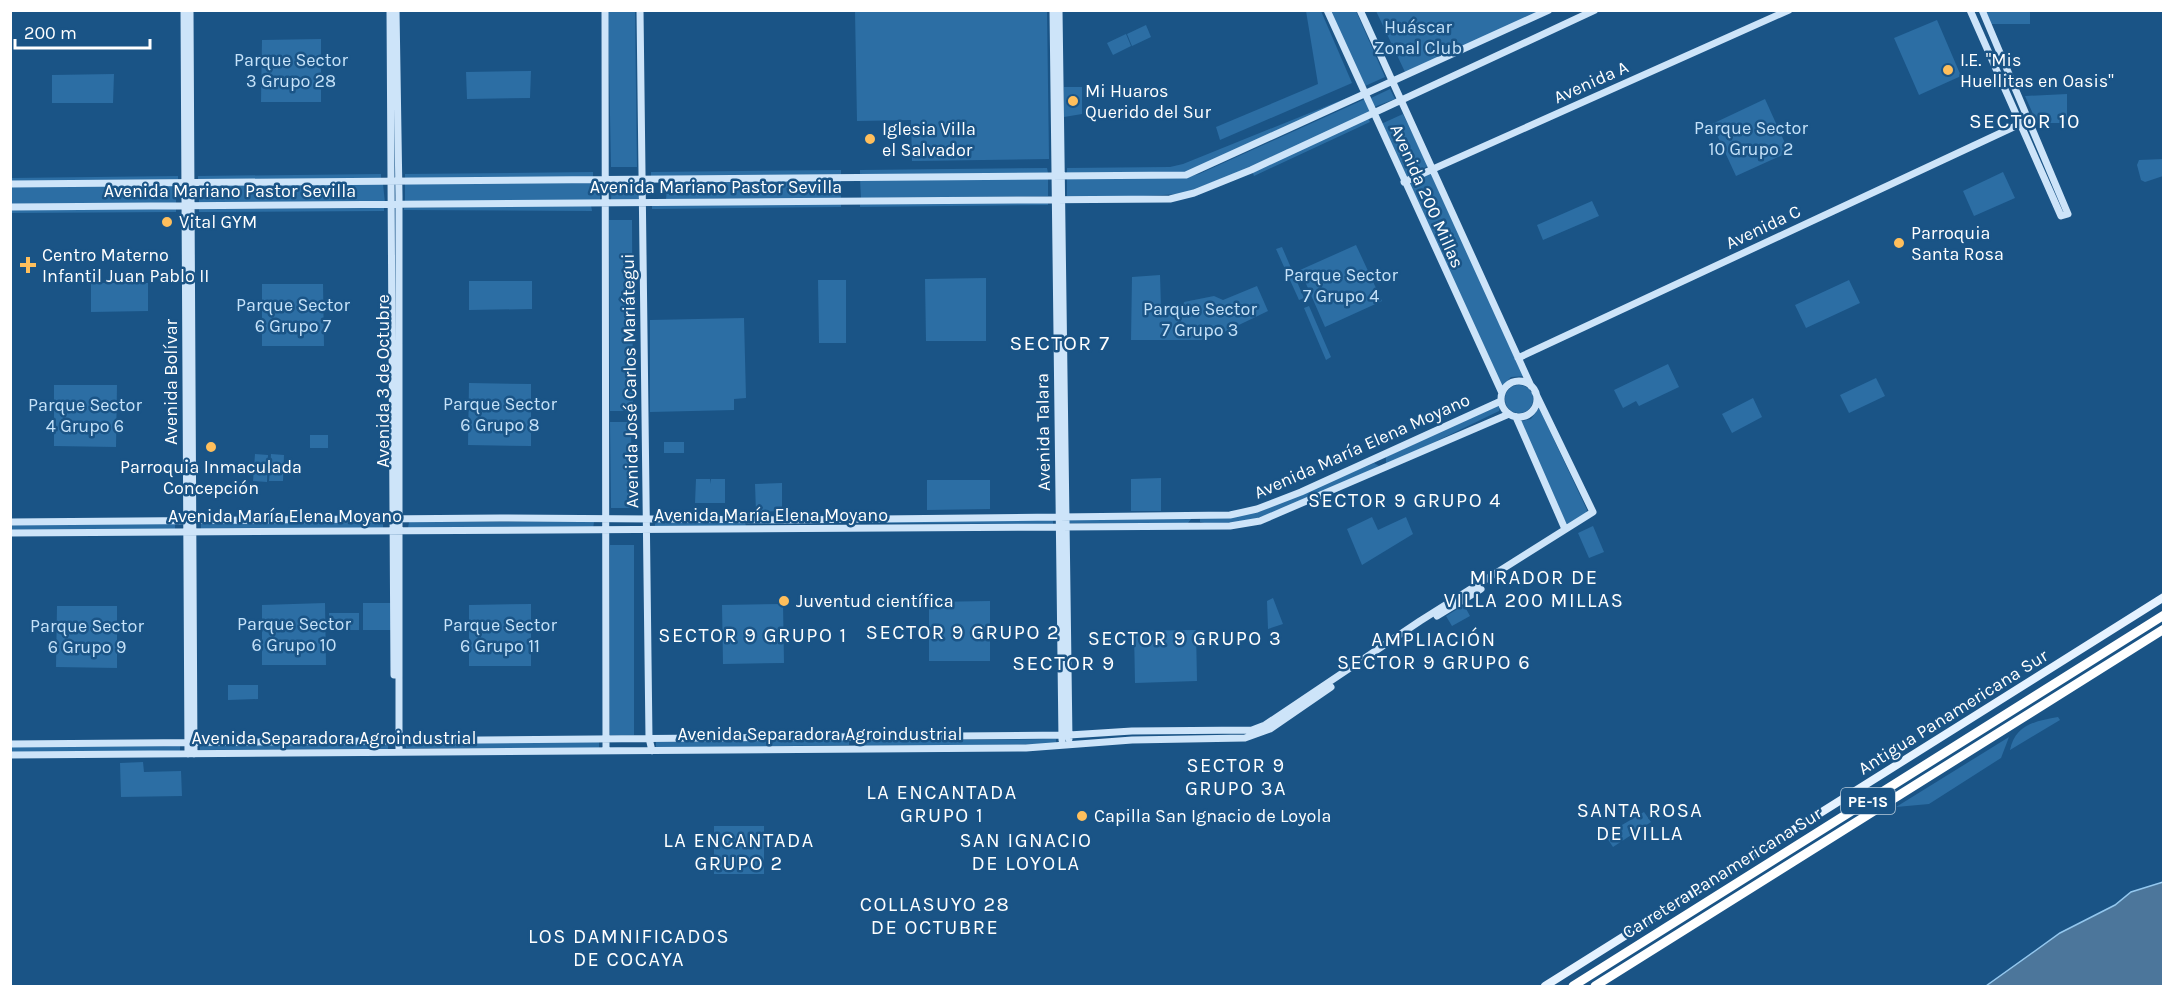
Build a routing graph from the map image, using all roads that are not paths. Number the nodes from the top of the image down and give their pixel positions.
1 (184, 10) edge
2 (190, 10) edge
3 (390, 10) edge
4 (396, 10) edge
5 (605, 10) edge
6 (639, 10) edge
7 (1053, 10) edge
8 (1059, 10) edge
9 (1327, 10) edge
10 (1360, 10) edge
11 (1549, 10) edge
12 (1595, 10) edge
13 (1789, 10) edge
14 (1970, 10) edge
15 (1982, 10) edge
16 (1394, 80) junction
17 (1365, 96) junction
18 (1400, 100) junction
19 (1373, 113) junction
20 (2020, 124) junction
21 (1431, 170) junction
22 (1058, 175) junction
23 (607, 179) junction
24 (642, 179) junction
25 (395, 180) junction
26 (188, 182) junction
27 (1404, 182) junction
28 (10, 184) edge
29 (1058, 199) junction
30 (644, 201) junction
31 (607, 202) junction
32 (188, 206) junction
33 (395, 206) junction
34 (10, 207) edge
35 (1518, 358) junction
36 (1533, 389) junction
37 (1502, 397) junction
38 (1512, 415) junction
39 (1593, 512) joint
40 (1062, 516) junction
41 (190, 519) junction
42 (396, 519) junction
43 (607, 520) junction
44 (647, 520) junction
45 (10, 522) edge
46 (1062, 528) junction
47 (1566, 529) junction
48 (396, 530) junction
49 (190, 531) junction
50 (607, 531) junction
51 (647, 531) junction
52 (10, 533) edge
53 (2163, 597) edge
54 (2163, 615) edge
55 (2163, 629) edge
56 (1065, 735) junction
57 (649, 738) junction
58 (606, 739) junction
59 (397, 740) junction
60 (191, 742) junction
61 (10, 744) edge
62 (1065, 745) junction
63 (606, 751) junction
64 (652, 751) junction
65 (397, 752) junction
66 (191, 754) junction
67 (10, 755) edge
68 (1545, 987) edge
69 (1574, 987) edge
70 (1595, 987) edge

1 - 26 street, Avenida Bolívar
2 - 26 street, Avenida Bolívar
3 - 25 street, Avenida 3 de Octubre
4 - 25 street, Avenida 3 de Octubre
5 - 23 street, Avenida José Carlos Mariátegui
6 - 24 street, Avenida José Carlos Mariátegui
7 - 22 street, Avenida Talara
8 - 22 street, Avenida Talara
9 - 17 street, Avenida 200 Millas
10 - 16 street, Avenida 200 Millas
11 - 16 street, Avenida Mariano Pastor Sevilla
12 - 18 street, Avenida Mariano Pastor Sevilla
13 - 21 street, Avenida A
14 - 20 street
15 - 20 street
16 - 17 street, Avenida Mariano Pastor Sevilla
16 - 18 street, Avenida 200 Millas
17 - 19 street, Avenida 200 Millas
17 - 22 street, Avenida Mariano Pastor Sevilla
18 - 19 street, Avenida Mariano Pastor Sevilla
18 - 21 street, Avenida 200 Millas
19 - 27 street, Avenida 200 Millas
19 - 29 street, Avenida Mariano Pastor Sevilla
20 - 35 street, Avenida C
21 - 27 street, Avenida A
21 - 35 street, Avenida 200 Millas
22 - 24 street, Avenida Mariano Pastor Sevilla
22 - 29 street, Avenida Talara
23 - 24 street, Avenida Mariano Pastor Sevilla
23 - 25 street, Avenida Mariano Pastor Sevilla
23 - 31 street, Avenida José Carlos Mariátegui
24 - 30 street, Avenida José Carlos Mariátegui
25 - 26 street, Avenida Mariano Pastor Sevilla
25 - 33 street, Avenida 3 de Octubre
26 - 28 street, Avenida Mariano Pastor Sevilla
26 - 32 street, Avenida Bolívar
27 - 37 street, Avenida 200 Millas
29 - 30 street, Avenida Mariano Pastor Sevilla
29 - 40 street, Avenida Talara
30 - 31 street, Avenida Mariano Pastor Sevilla
30 - 44 street, Avenida José Carlos Mariátegui
31 - 33 street, Avenida Mariano Pastor Sevilla
31 - 43 street, Avenida José Carlos Mariátegui
32 - 33 street, Avenida Mariano Pastor Sevilla
32 - 34 street, Avenida Mariano Pastor Sevilla
32 - 41 street, Avenida Bolívar
33 - 42 street, Avenida 3 de Octubre
35 - 36 street, Avenida 200 Millas
36 - 37 street
36 - 38 street
36 - 39 street, Avenida 200 Millas
37 - 38 street
37 - 40 street, Avenida María Elena Moyano
38 - 46 street, Avenida María Elena Moyano
38 - 47 street
39 - 47 street, Avenida Separadora Agroindustrial
40 - 44 street, Avenida María Elena Moyano
40 - 46 street, Avenida Talara
41 - 42 street, Avenida María Elena Moyano
41 - 45 street, Avenida María Elena Moyano
41 - 49 street, Avenida Bolívar
42 - 43 street, Avenida María Elena Moyano
42 - 48 street, Avenida 3 de Octubre
43 - 44 street, Avenida María Elena Moyano
43 - 50 street, Avenida José Carlos Mariátegui
44 - 51 street, Avenida José Carlos Mariátegui
46 - 51 street, Avenida María Elena Moyano
46 - 56 street, Avenida Talara
47 - 56 street, Avenida Separadora Agroindustrial
47 - 62 street, Avenida Separadora Agroindustrial
48 - 49 street, Avenida María Elena Moyano
48 - 50 street, Avenida María Elena Moyano
48 - 59 street, Avenida 3 de Octubre
49 - 52 street, Avenida María Elena Moyano
49 - 60 street, Avenida Bolívar
50 - 51 street, Avenida María Elena Moyano
50 - 58 street, Avenida José Carlos Mariátegui
51 - 57 street, Avenida José Carlos Mariátegui
53 - 68 main road, Antigua Panamericana Sur
54 - 69 highway, Carretera Panamericana Sur / PE-1S
55 - 70 highway, Carretera Panamericana Sur / PE-1S
56 - 57 street, Avenida Separadora Agroindustrial
56 - 62 street, Avenida Talara
57 - 58 street, Avenida Separadora Agroindustrial
57 - 64 street, Avenida José Carlos Mariátegui
58 - 59 street, Avenida Separadora Agroindustrial
58 - 63 street, Avenida José Carlos Mariátegui
59 - 60 street, Avenida Separadora Agroindustrial
59 - 65 street, Avenida 3 de Octubre
60 - 61 street, Avenida Separadora Agroindustrial
60 - 66 street, Avenida Bolívar
62 - 64 street, Avenida Separadora Agroindustrial
63 - 64 street, Avenida Separadora Agroindustrial
63 - 65 street, Avenida Separadora Agroindustrial
65 - 66 street, Avenida Separadora Agroindustrial
66 - 67 street, Avenida Separadora Agroindustrial

